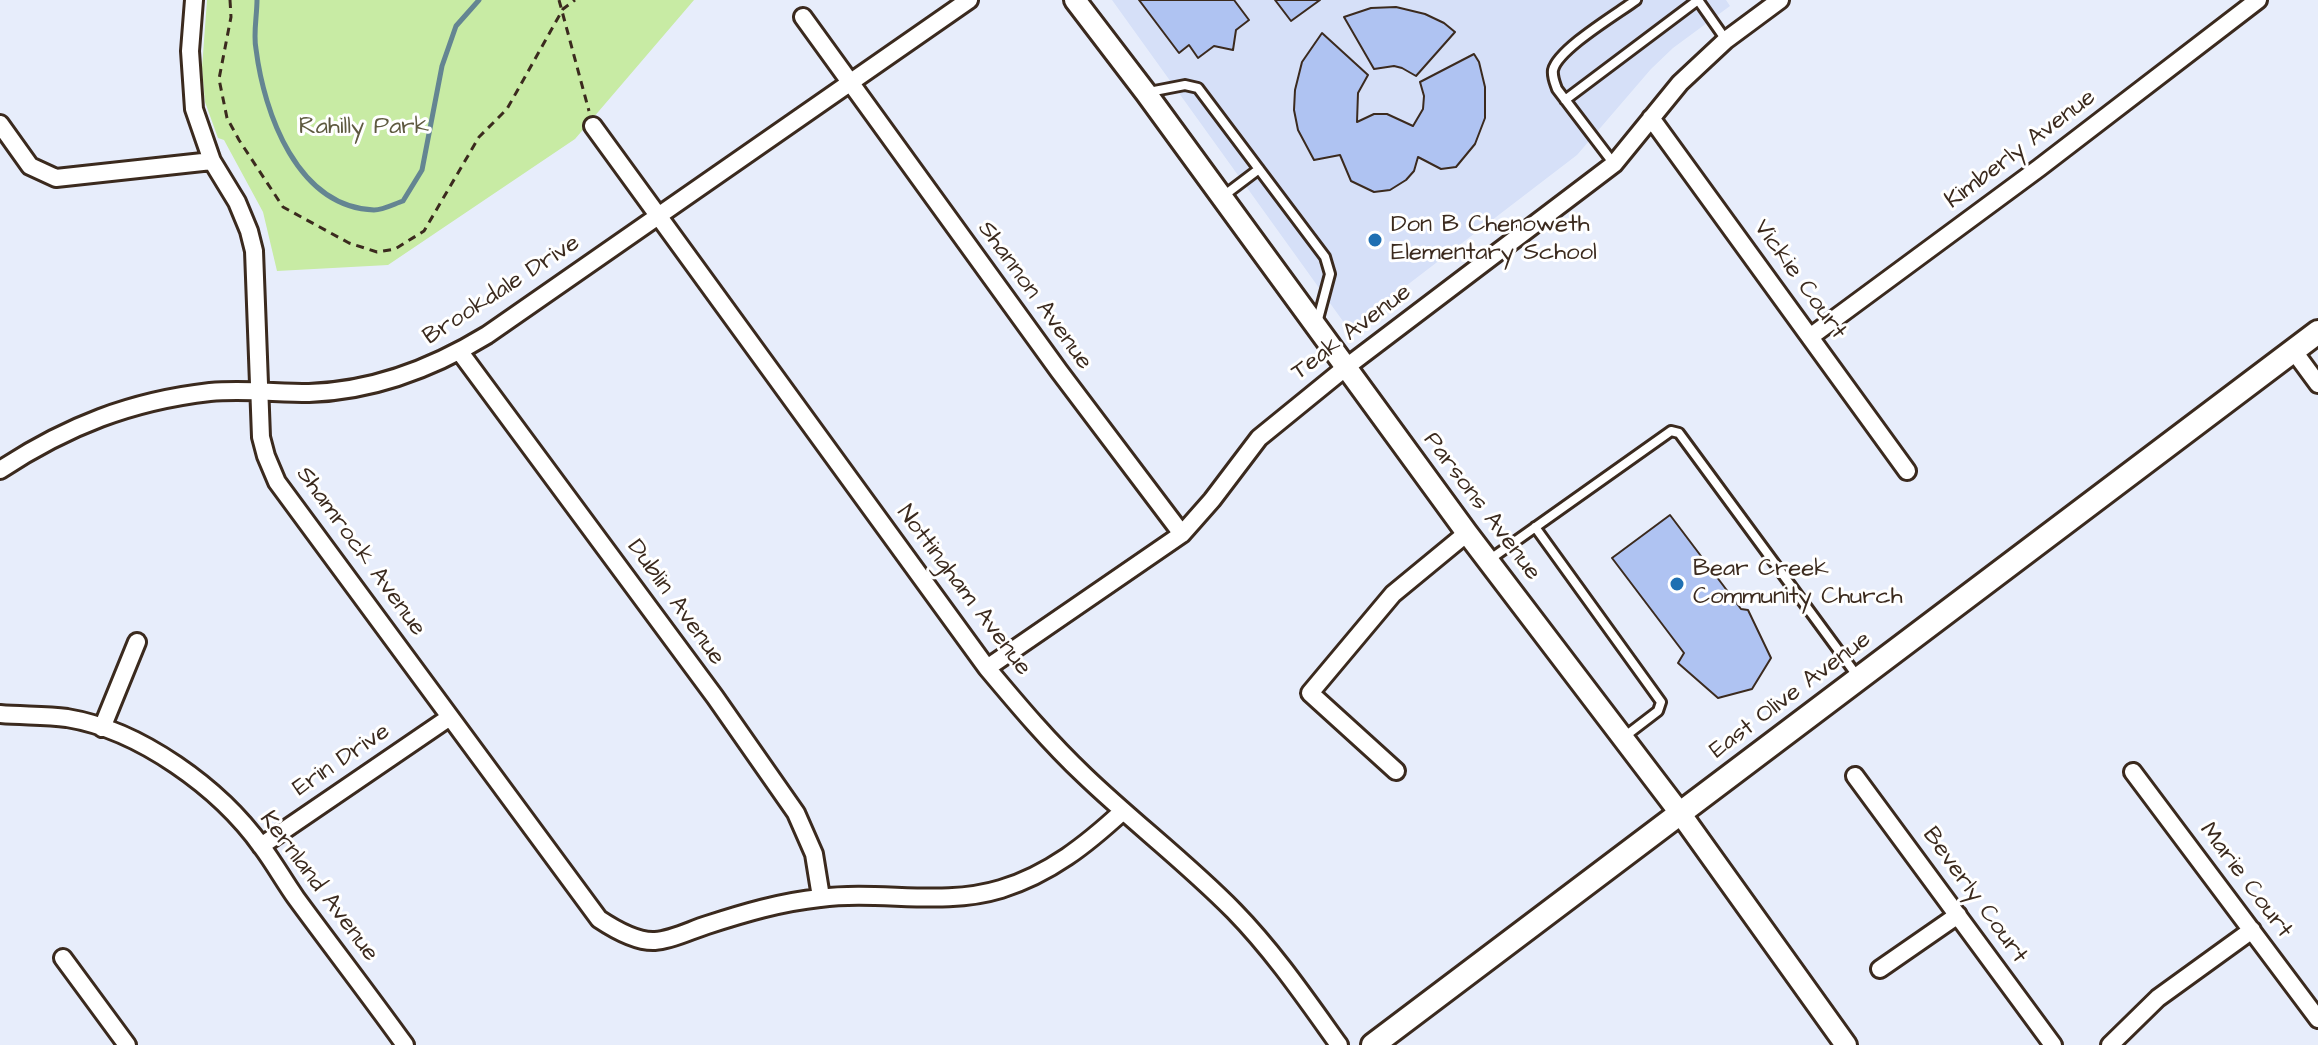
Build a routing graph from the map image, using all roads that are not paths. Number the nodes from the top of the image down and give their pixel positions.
1 (194, 0) edge
2 (969, 0) edge
3 (1075, 0) edge
4 (1636, 0) edge
5 (1698, 0) edge
6 (1780, 0) edge
7 (2258, 0) edge
8 (803, 17) dead end
9 (1726, 40) junction
10 (851, 83) junction
11 (1146, 93) junction
12 (1565, 100) junction
13 (1651, 118) junction
14 (0, 124) edge
15 (593, 126) road end
16 (212, 161) junction
17 (1614, 164) junction
18 (1259, 169) junction
19 (1221, 197) junction
20 (657, 216) junction
21 (1316, 328) junction
22 (2318, 332) edge
23 (1810, 337) junction
24 (2293, 350) junction
25 (460, 352) junction
26 (1345, 368) junction
27 (2318, 384) edge
28 (260, 391) junction
29 (0, 470) edge
30 (1907, 471) dead end
31 (1535, 527) junction
32 (1467, 533) junction
33 (1182, 534) junction
34 (1488, 560) junction
35 (137, 642) dead end
36 (987, 668) junction
37 (1858, 678) junction
38 (0, 714) edge
39 (450, 717) junction
40 (102, 728) junction
41 (1623, 738) junction
42 (1396, 771) dead end
43 (2133, 772) dead end
44 (1855, 776) dead end
45 (1123, 811) junction
46 (1680, 813) junction
47 (261, 846) junction
48 (821, 897) junction
49 (1958, 915) junction
50 (2252, 930) junction
51 (63, 958) dead end
52 (1880, 969) dead end
53 (2318, 1019) edge
54 (127, 1045) edge
55 (405, 1045) edge
56 (1339, 1045) edge
57 (1373, 1045) edge
58 (1846, 1045) edge
59 (2053, 1045) edge
60 (2110, 1045) edge

1 - 16 street, Shamrock Avenue
2 - 10 street, Brookdale Drive
3 - 11 street, Parsons Avenue
4 - 12 lane
5 - 9 lane
5 - 12 lane
6 - 9 street, Teak Avenue
7 - 23 street, Kimberly Avenue
8 - 10 street, Shannon Avenue
9 - 13 street, Teak Avenue
10 - 20 street, Brookdale Drive
10 - 33 street, Shannon Avenue
11 - 18 lane
11 - 19 street, Parsons Avenue
12 - 17 lane
13 - 17 street, Teak Avenue
13 - 23 street, Vickie Court
14 - 16 street
15 - 20 street, Nottingham Avenue
16 - 28 street, Shamrock Avenue
17 - 26 street, Teak Avenue
18 - 19 lane
18 - 21 lane
19 - 21 street, Parsons Avenue
20 - 25 street, Brookdale Drive
20 - 36 street, Nottingham Avenue
21 - 26 street, Parsons Avenue
22 - 24 main road, East Olive Avenue
23 - 30 street, Vickie Court
24 - 27 street
24 - 37 main road, East Olive Avenue
25 - 28 street, Brookdale Drive
25 - 48 street, Dublin Avenue
26 - 32 street, Parsons Avenue
26 - 33 street, Teak Avenue
28 - 29 street, Brookdale Drive
28 - 39 street, Shamrock Avenue
31 - 34 lane
31 - 37 lane
31 - 41 lane
32 - 34 street, Parsons Avenue
32 - 42 street
33 - 36 street, Teak Avenue
34 - 41 street, Parsons Avenue
35 - 40 street
36 - 45 street, Nottingham Avenue
37 - 46 main road, East Olive Avenue
38 - 40 street, Kernland Avenue
39 - 47 street, Erin Drive
39 - 48 street, Shamrock Avenue
40 - 47 street, Kernland Avenue
41 - 46 street, Parsons Avenue
43 - 50 street, Marie Court
44 - 49 street, Beverly Court
45 - 48 street
45 - 56 street, Nottingham Avenue
46 - 57 main road, East Olive Avenue
46 - 58 street, Parsons Avenue
47 - 55 street, Kernland Avenue
49 - 52 street
49 - 59 street, Beverly Court
50 - 53 street, Marie Court
50 - 60 street
51 - 54 street

